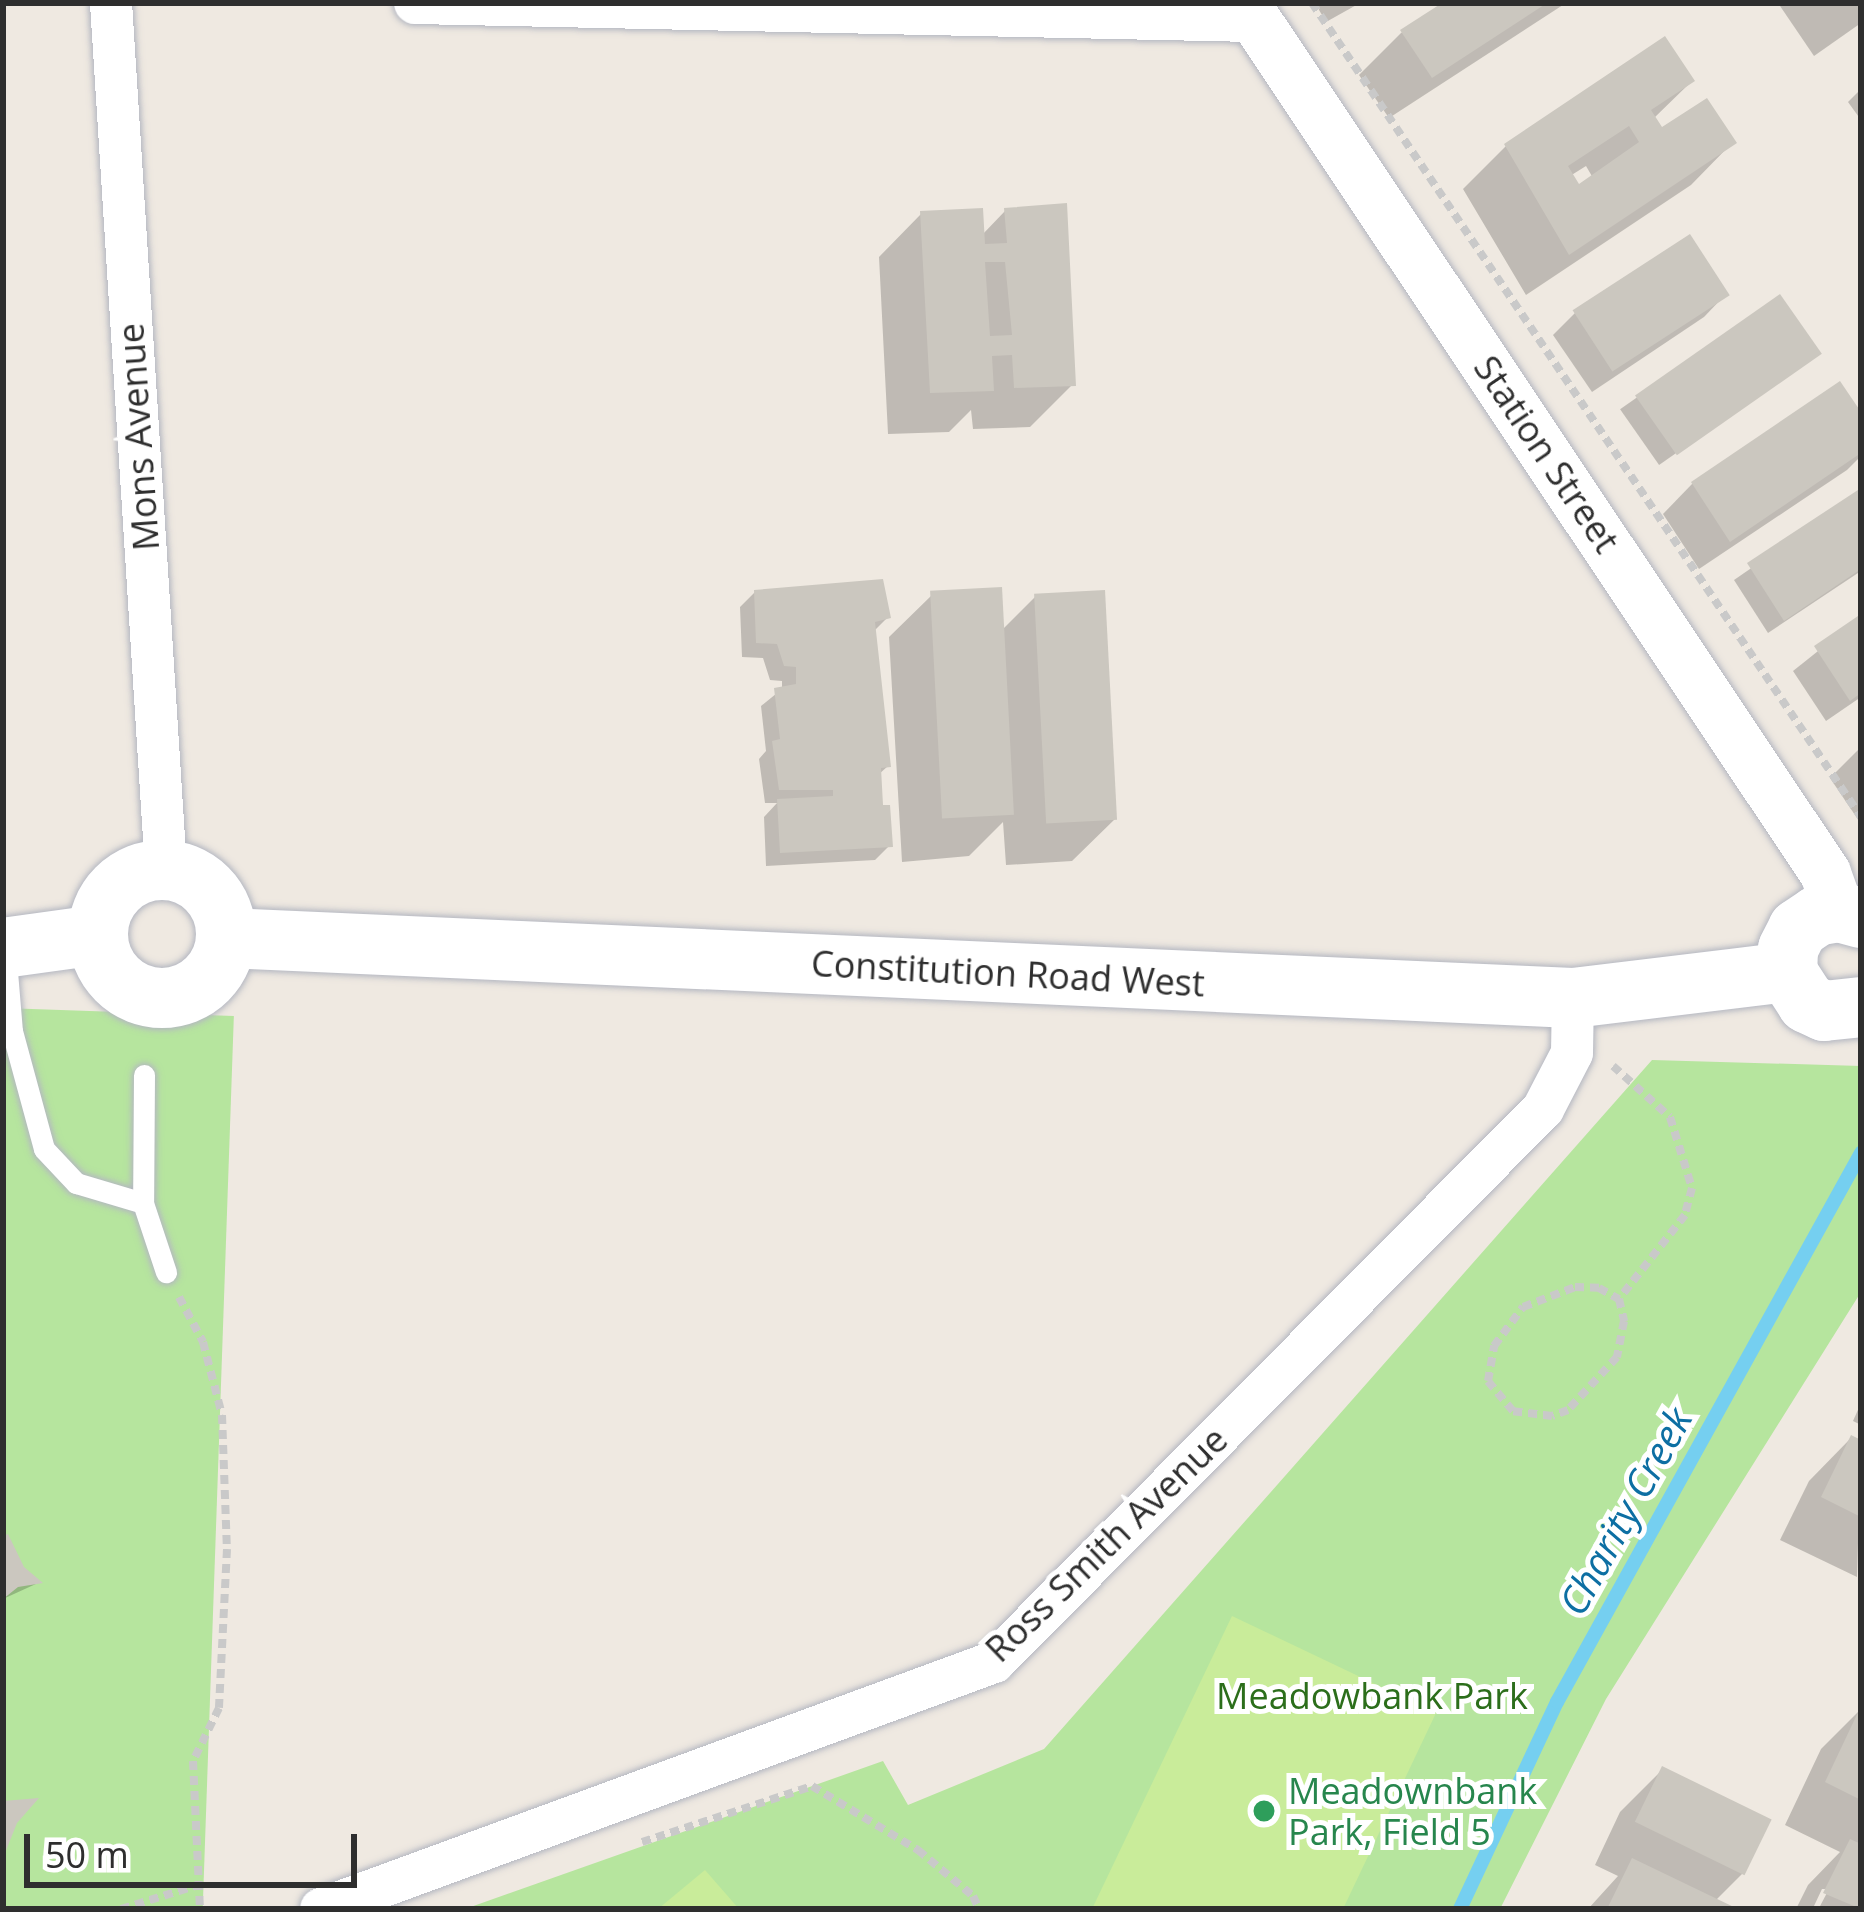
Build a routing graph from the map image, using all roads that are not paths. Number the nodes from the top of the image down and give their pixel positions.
1 (111, 3) edge
2 (415, 3) edge
3 (1250, 12) edge
4 (166, 870) junction
5 (1850, 915) edge
6 (97, 935) junction
7 (227, 938) junction
8 (4, 948) edge
9 (1787, 972) junction
10 (1861, 1007) edge
11 (1572, 1025) junction
12 (144, 1075) dead end
13 (143, 1203) junction
14 (166, 1272) road end
15 (321, 1909) edge

1 - 4 street, Mons Avenue
2 - 3 street
3 - 5 street, Station Street
4 - 6 main road
4 - 7 main road
5 - 9 main road
6 - 7 main road
6 - 8 main road
7 - 11 main road, Constitution Road West
8 - 13 lane
9 - 10 main road
9 - 11 main road, Constitution Road West
11 - 15 street, Ross Smith Avenue
12 - 13 lane
13 - 14 lane

